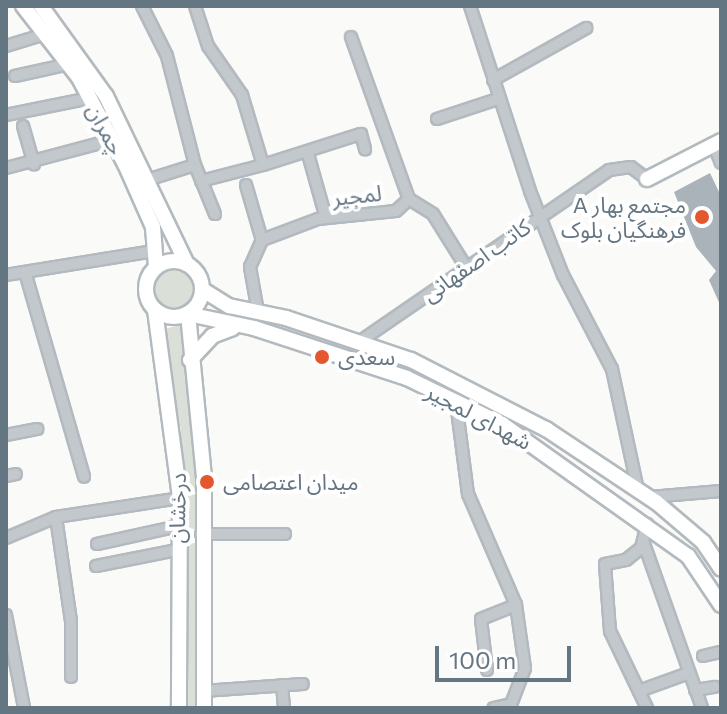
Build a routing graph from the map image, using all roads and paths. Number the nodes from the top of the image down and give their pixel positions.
1 (23, 6) edge
2 (41, 6) edge
3 (142, 6) edge
4 (195, 6) edge
5 (470, 6) edge
6 (586, 28) dead end
7 (45, 34) junction
8 (351, 37) dead end
9 (6, 46) edge
10 (69, 64) junction
11 (15, 76) dead end
12 (493, 80) junction
13 (90, 98) junction
14 (498, 99) junction
15 (6, 115) edge
16 (437, 119) dead end
17 (23, 126) dead end
18 (112, 140) junction
19 (717, 143) edge
20 (365, 149) dead end
21 (308, 154) junction
22 (721, 163) edge
23 (34, 164) junction
24 (195, 165) junction
25 (263, 165) junction
26 (6, 168) edge
27 (647, 179) joint
28 (147, 180) junction
29 (201, 181) junction
30 (246, 185) dead end
31 (409, 199) junction
32 (215, 214) dead end
33 (540, 215) junction
34 (326, 218) junction
35 (262, 240) junction
36 (155, 251) junction
37 (187, 264) junction
38 (156, 267) junction
39 (466, 267) junction
40 (25, 272) junction
41 (6, 275) edge
42 (203, 290) junction
43 (224, 303) junction
44 (155, 310) junction
45 (258, 312) junction
46 (188, 314) junction
47 (216, 323) junction
48 (237, 326) junction
49 (359, 342) junction
50 (190, 360) junction
51 (456, 402) junction
52 (37, 429) dead end
53 (6, 435) edge
54 (84, 477) dead end
55 (721, 491) edge
56 (644, 494) junction
57 (180, 498) junction
58 (56, 517) junction
59 (647, 524) junction
60 (201, 534) junction
61 (285, 534) dead end
62 (177, 537) junction
63 (6, 538) edge
64 (643, 541) junction
65 (97, 544) dead end
66 (96, 566) dead end
67 (721, 569) edge
68 (516, 605) junction
69 (721, 605) edge
70 (6, 615) edge
71 (721, 652) edge
72 (703, 656) dead end
73 (487, 670) dead end
74 (689, 673) junction
75 (71, 677) dead end
76 (303, 684) dead end
77 (282, 685) junction
78 (715, 687) dead end
79 (695, 690) junction
80 (203, 691) junction
81 (639, 691) junction
82 (24, 708) edge
83 (179, 708) edge
84 (204, 708) edge
85 (284, 708) edge
86 (493, 708) edge
87 (647, 708) edge
88 (702, 708) edge

1 - 7 main road, چمران
2 - 28 main road, چمران
3 - 24 street
4 - 25 street
5 - 12 street
6 - 12 street
7 - 9 street
7 - 10 main road, چمران
8 - 31 street, لمجیر
10 - 11 street
10 - 13 main road, چمران
12 - 14 street
13 - 15 street
13 - 18 main road, چمران
14 - 16 street
14 - 33 street
17 - 23 street
18 - 23 street
18 - 36 main road, چمران
19 - 22 street
19 - 27 main road, کاتب اصفهانی
20 - 21 street
21 - 25 street
21 - 34 street
23 - 26 street
24 - 28 street
24 - 29 street
25 - 29 street
27 - 33 street, کاتب اصفهانی
28 - 37 main road, چمران
29 - 32 street
30 - 35 street
31 - 34 street, لمجیر
31 - 39 street
33 - 39 street, کاتب اصفهانی
33 - 56 street
34 - 35 street, لمجیر
35 - 45 street
36 - 38 main road, چمران
36 - 40 street
37 - 38 main road
37 - 42 main road
38 - 44 main road
39 - 49 street, کاتب اصفهانی
40 - 41 street
40 - 54 street
42 - 43 main road, شهدای لمجیر
42 - 46 main road
43 - 45 main road, شهدای لمجیر
43 - 47 main road
44 - 46 main road
44 - 57 main road, درخشان
45 - 49 main road, شهدای لمجیر
46 - 47 main road, شهدای لمجیر
46 - 50 main road, درخشان
47 - 48 main road, شهدای لمجیر
48 - 50 main road
48 - 51 main road, شهدای لمجیر
49 - 56 main road, شهدای لمجیر
50 - 60 main road, درخشان
51 - 59 main road, شهدای لمجیر
51 - 68 street
52 - 53 street
55 - 56 street
56 - 67 main road, شهدای لمجیر
57 - 58 street
57 - 62 main road, درخشان
58 - 63 street
58 - 75 street
59 - 64 street
59 - 69 main road, شهدای لمجیر
60 - 61 street
60 - 62 main road
60 - 80 main road, درخشان
62 - 65 street
62 - 66 street
62 - 83 main road, درخشان
64 - 74 street
64 - 81 street
68 - 73 street
68 - 86 street
70 - 82 street
71 - 72 street
74 - 79 street
74 - 81 street
76 - 77 street
77 - 80 street
77 - 85 street
78 - 79 street
79 - 88 street
80 - 84 main road, درخشان
81 - 87 street

